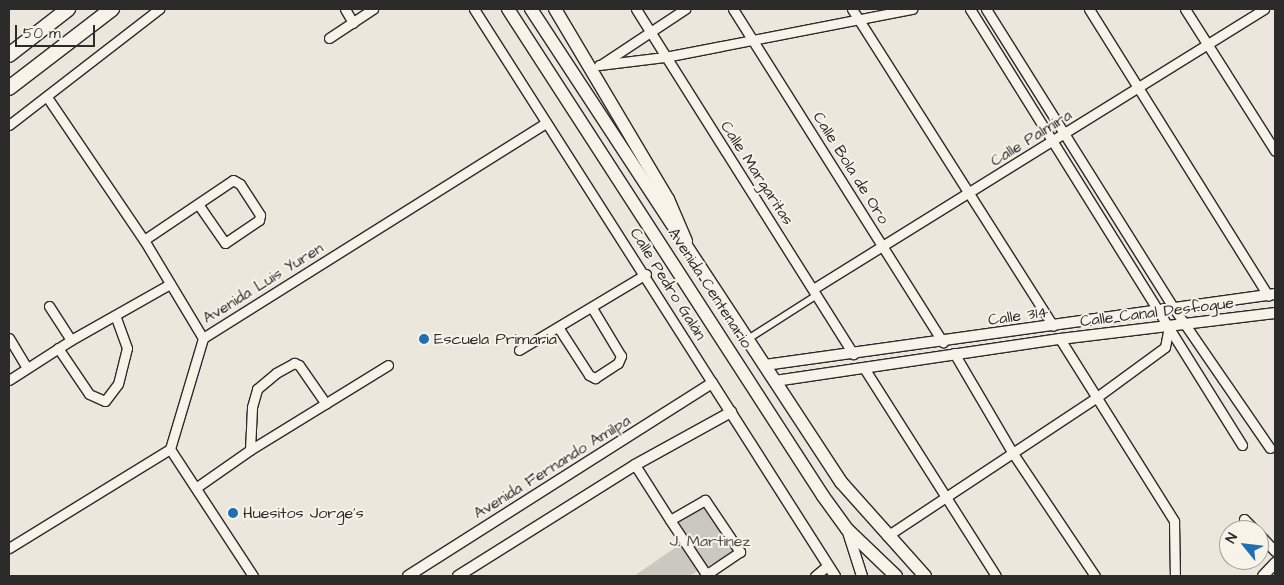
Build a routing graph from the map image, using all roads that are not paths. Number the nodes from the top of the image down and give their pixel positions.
1 (68, 9) edge
2 (112, 9) edge
3 (159, 9) edge
4 (345, 9) edge
5 (373, 9) edge
6 (474, 9) edge
7 (508, 9) edge
8 (531, 9) edge
9 (554, 9) edge
10 (636, 9) edge
11 (685, 9) edge
12 (733, 9) edge
13 (852, 9) edge
14 (912, 9) edge
15 (970, 9) edge
16 (986, 9) edge
17 (1088, 9) edge
18 (1185, 9) edge
19 (1264, 9) edge
20 (858, 18) junction
21 (353, 23) junction
22 (650, 32) junction
23 (329, 38) dead end
24 (752, 39) junction
25 (1207, 44) junction
26 (9, 55) edge
27 (665, 57) junction
28 (594, 67) junction
29 (9, 88) edge
30 (1138, 89) junction
31 (47, 97) junction
32 (546, 124) junction
33 (9, 126) edge
34 (1066, 134) junction
35 (1053, 142) junction
36 (1275, 151) edge
37 (968, 195) junction
38 (198, 204) junction
39 (144, 240) junction
40 (883, 247) junction
41 (688, 248) junction
42 (646, 274) junction
43 (170, 284) junction
44 (815, 292) junction
45 (1272, 295) edge
46 (49, 306) dead end
47 (1173, 307) junction
48 (592, 308) junction
49 (1158, 310) junction
50 (1275, 313) edge
51 (116, 316) junction
52 (1186, 323) junction
53 (1168, 325) junction
54 (1053, 326) junction
55 (558, 327) junction
56 (9, 338) edge
57 (203, 338) junction
58 (748, 339) junction
59 (1060, 339) junction
60 (71, 340) junction
61 (943, 342) junction
62 (58, 348) junction
63 (519, 350) dead end
64 (954, 353) junction
65 (853, 354) junction
66 (765, 365) junction
67 (388, 366) dead end
68 (28, 368) junction
69 (864, 368) junction
70 (9, 380) edge
71 (775, 380) junction
72 (712, 383) junction
73 (1097, 397) junction
74 (326, 404) junction
75 (731, 412) junction
76 (1242, 445) dead end
77 (1270, 448) dead end
78 (170, 449) junction
79 (250, 450) junction
80 (1012, 452) junction
81 (635, 465) junction
82 (197, 487) junction
83 (946, 498) junction
84 (670, 520) junction
85 (847, 529) junction
86 (887, 536) junction
87 (9, 548) edge
88 (1275, 563) edge
89 (858, 565) junction
90 (826, 566) junction
91 (253, 576) edge
92 (408, 576) edge
93 (458, 576) edge
94 (815, 576) edge
95 (835, 576) edge
96 (857, 576) edge
97 (862, 576) edge
98 (896, 576) edge
99 (926, 576) edge
100 (996, 576) edge
101 (1095, 576) edge
102 (1175, 576) edge
103 (1263, 576) edge

1 - 26 highway
2 - 29 highway
3 - 31 street
4 - 21 street
5 - 21 street
6 - 32 street, Calle Pedro Galán
7 - 85 main road, Avenida Centenario
8 - 41 main road, Avenida Centenario
9 - 28 main road, Avenida Centenario
10 - 22 street, Calle Margaritas
11 - 22 street
12 - 24 street, Calle Bola de Oro
13 - 20 street
14 - 20 street
15 - 35 street
16 - 34 street
17 - 30 street
18 - 25 street
19 - 25 street, Calle Palmira
20 - 24 street
20 - 37 street
21 - 23 street
22 - 27 street, Calle Margaritas
22 - 28 street
24 - 27 street
24 - 40 street, Calle Bola de Oro
25 - 30 street, Calle Palmira
25 - 36 street
27 - 28 street
27 - 44 street, Calle Margaritas
28 - 41 main road, Avenida Centenario
30 - 34 street, Calle Palmira
30 - 45 street
31 - 33 street
31 - 39 street
32 - 42 street, Calle Pedro Galán
32 - 57 street, Avenida Luis Yuren
34 - 35 street, Calle Palmira
34 - 47 street
35 - 37 street, Calle Palmira
35 - 49 street
37 - 40 street, Calle Palmira
37 - 54 street
38 - 38 street
38 - 39 street
39 - 43 street
40 - 44 street, Calle Palmira
40 - 61 street, Calle Bola de Oro
41 - 58 main road, Avenida Centenario
42 - 48 street
42 - 72 street, Calle Pedro Galán
43 - 51 street
43 - 57 street
44 - 58 street
44 - 65 street, Calle Margaritas
45 - 47 street, Calle 314
46 - 60 street
47 - 49 street, Calle 314
47 - 52 street
48 - 55 street
48 - 55 street
49 - 53 street
49 - 54 street, Calle 314
50 - 52 street, Calle Canal Desfogue
51 - 60 street
51 - 62 street
52 - 53 street, Calle Canal Desfogue
52 - 77 street
53 - 59 street, Calle Canal Desfogue
53 - 73 street
53 - 76 street
54 - 61 street, Calle 314
55 - 63 street
56 - 68 street
57 - 78 street, Avenida Luis Yuren
58 - 66 main road, Avenida Centenario
59 - 64 street, Calle Canal Desfogue
59 - 73 street
60 - 62 street
61 - 65 street, Calle 314
62 - 68 street
64 - 69 street, Calle Canal Desfogue
64 - 80 street
65 - 66 street, Calle 314
66 - 71 main road, Avenida Centenario
67 - 74 street
68 - 70 street
69 - 71 street, Calle Canal Desfogue
69 - 83 street
71 - 86 main road, Avenida Centenario
72 - 75 street, Calle Pedro Galán
72 - 92 street, Avenida Fernando Amilpa
73 - 80 street
73 - 102 street
74 - 79 street
74 - 79 street
75 - 81 street
75 - 90 street, Calle Pedro Galán
78 - 82 street
78 - 87 street
79 - 82 street
80 - 83 street
80 - 101 street
81 - 84 street
81 - 93 street
82 - 91 street
83 - 86 street
83 - 100 street
84 - 84 street
85 - 89 street
85 - 98 main road, Avenida Centenario
86 - 99 main road, Avenida Centenario
88 - 103 street
89 - 96 street
89 - 97 street
90 - 94 street
90 - 95 street, Calle Pedro Galán

